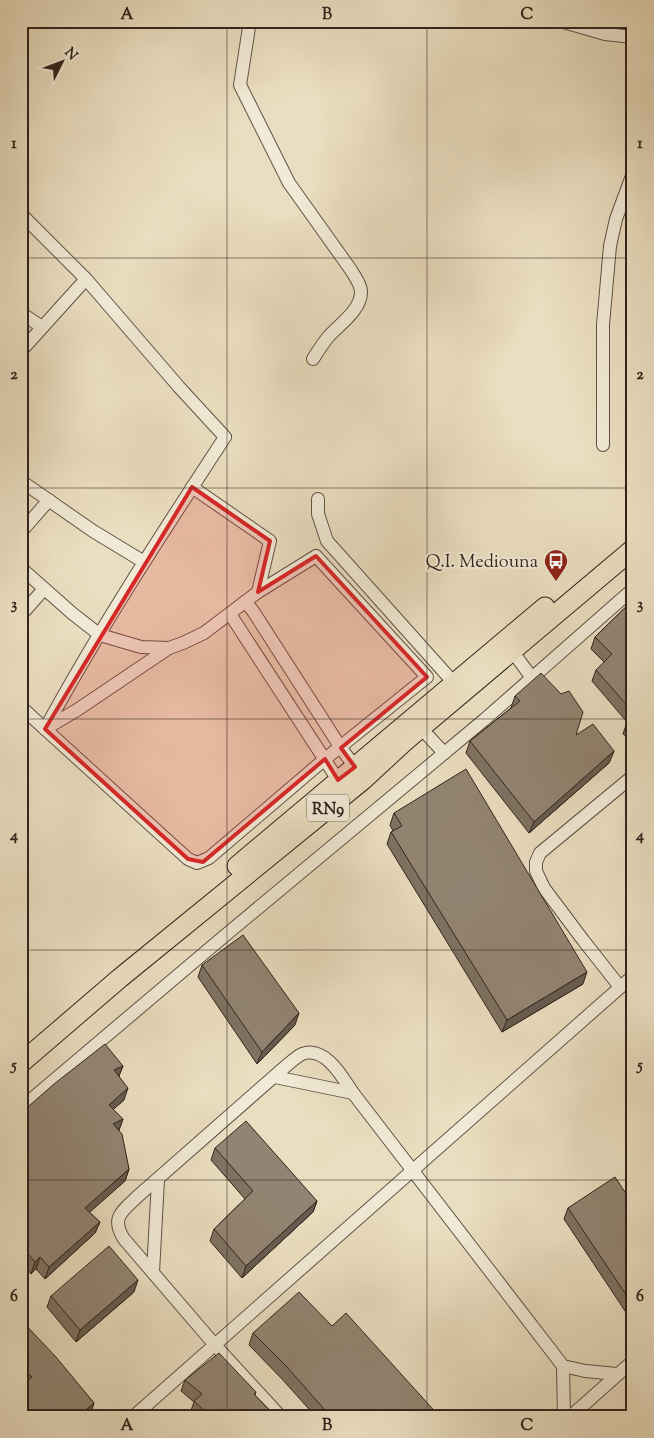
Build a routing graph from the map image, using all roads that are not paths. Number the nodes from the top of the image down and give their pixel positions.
1 (250, 21) edge
2 (560, 21) edge
3 (633, 37) edge
4 (633, 173) edge
5 (21, 214) edge
6 (86, 280) junction
7 (21, 313) edge
8 (42, 327) junction
9 (21, 351) edge
10 (313, 359) dead end
11 (603, 445) dead end
12 (21, 481) edge
13 (192, 487) junction
14 (318, 499) dead end
15 (49, 500) junction
16 (21, 532) edge
17 (633, 534) edge
18 (633, 549) edge
19 (144, 562) junction
20 (21, 568) edge
21 (44, 589) junction
22 (633, 589) edge
23 (258, 592) junction
24 (244, 604) junction
25 (21, 614) edge
26 (230, 614) junction
27 (100, 635) junction
28 (169, 648) junction
29 (513, 652) junction
30 (532, 678) junction
31 (298, 682) junction
32 (454, 683) junction
33 (281, 693) junction
34 (21, 707) edge
35 (421, 728) junction
36 (46, 729) junction
37 (341, 748) junction
38 (444, 753) junction
39 (325, 759) junction
40 (355, 766) junction
41 (633, 776) edge
42 (338, 780) junction
43 (633, 976) edge
44 (620, 987) junction
45 (21, 1046) edge
46 (21, 1063) edge
47 (275, 1076) junction
48 (353, 1093) junction
49 (21, 1108) edge
50 (413, 1170) junction
51 (158, 1180) junction
52 (153, 1272) junction
53 (214, 1344) junction
54 (633, 1361) edge
55 (563, 1366) junction
56 (617, 1374) junction
57 (132, 1417) edge
58 (281, 1417) edge
59 (564, 1417) edge
60 (570, 1417) edge

1 - 10 street
2 - 3 street
4 - 11 street
5 - 6 street
6 - 8 street
6 - 13 street
7 - 8 street
8 - 9 street
12 - 15 street
13 - 19 street
13 - 23 street
14 - 32 street
15 - 16 street
15 - 19 street
17 - 32 highway, RN9
18 - 29 highway, RN9
19 - 27 street
20 - 21 street
21 - 25 street
21 - 27 street
22 - 30 street
23 - 24 street
23 - 37 street
24 - 26 street
24 - 31 street
26 - 28 street
26 - 33 street
27 - 28 street
27 - 36 street
28 - 36 street
29 - 30 street
29 - 35 highway, RN9
30 - 38 street
31 - 33 street
31 - 37 street
32 - 40 highway, RN9
33 - 39 street
34 - 36 street
35 - 38 street
35 - 46 highway, RN9
36 - 39 street
37 - 39 street
37 - 40 street
38 - 49 street
39 - 42 street
40 - 42 highway, RN9
41 - 44 street
42 - 45 highway, RN9
43 - 44 street
44 - 50 street
47 - 48 street
47 - 48 street
47 - 51 street
48 - 50 street
50 - 53 street
50 - 55 street
51 - 52 street
51 - 52 street
52 - 53 street
53 - 57 street
53 - 58 street
54 - 56 street
55 - 56 street
55 - 59 street
56 - 60 street

